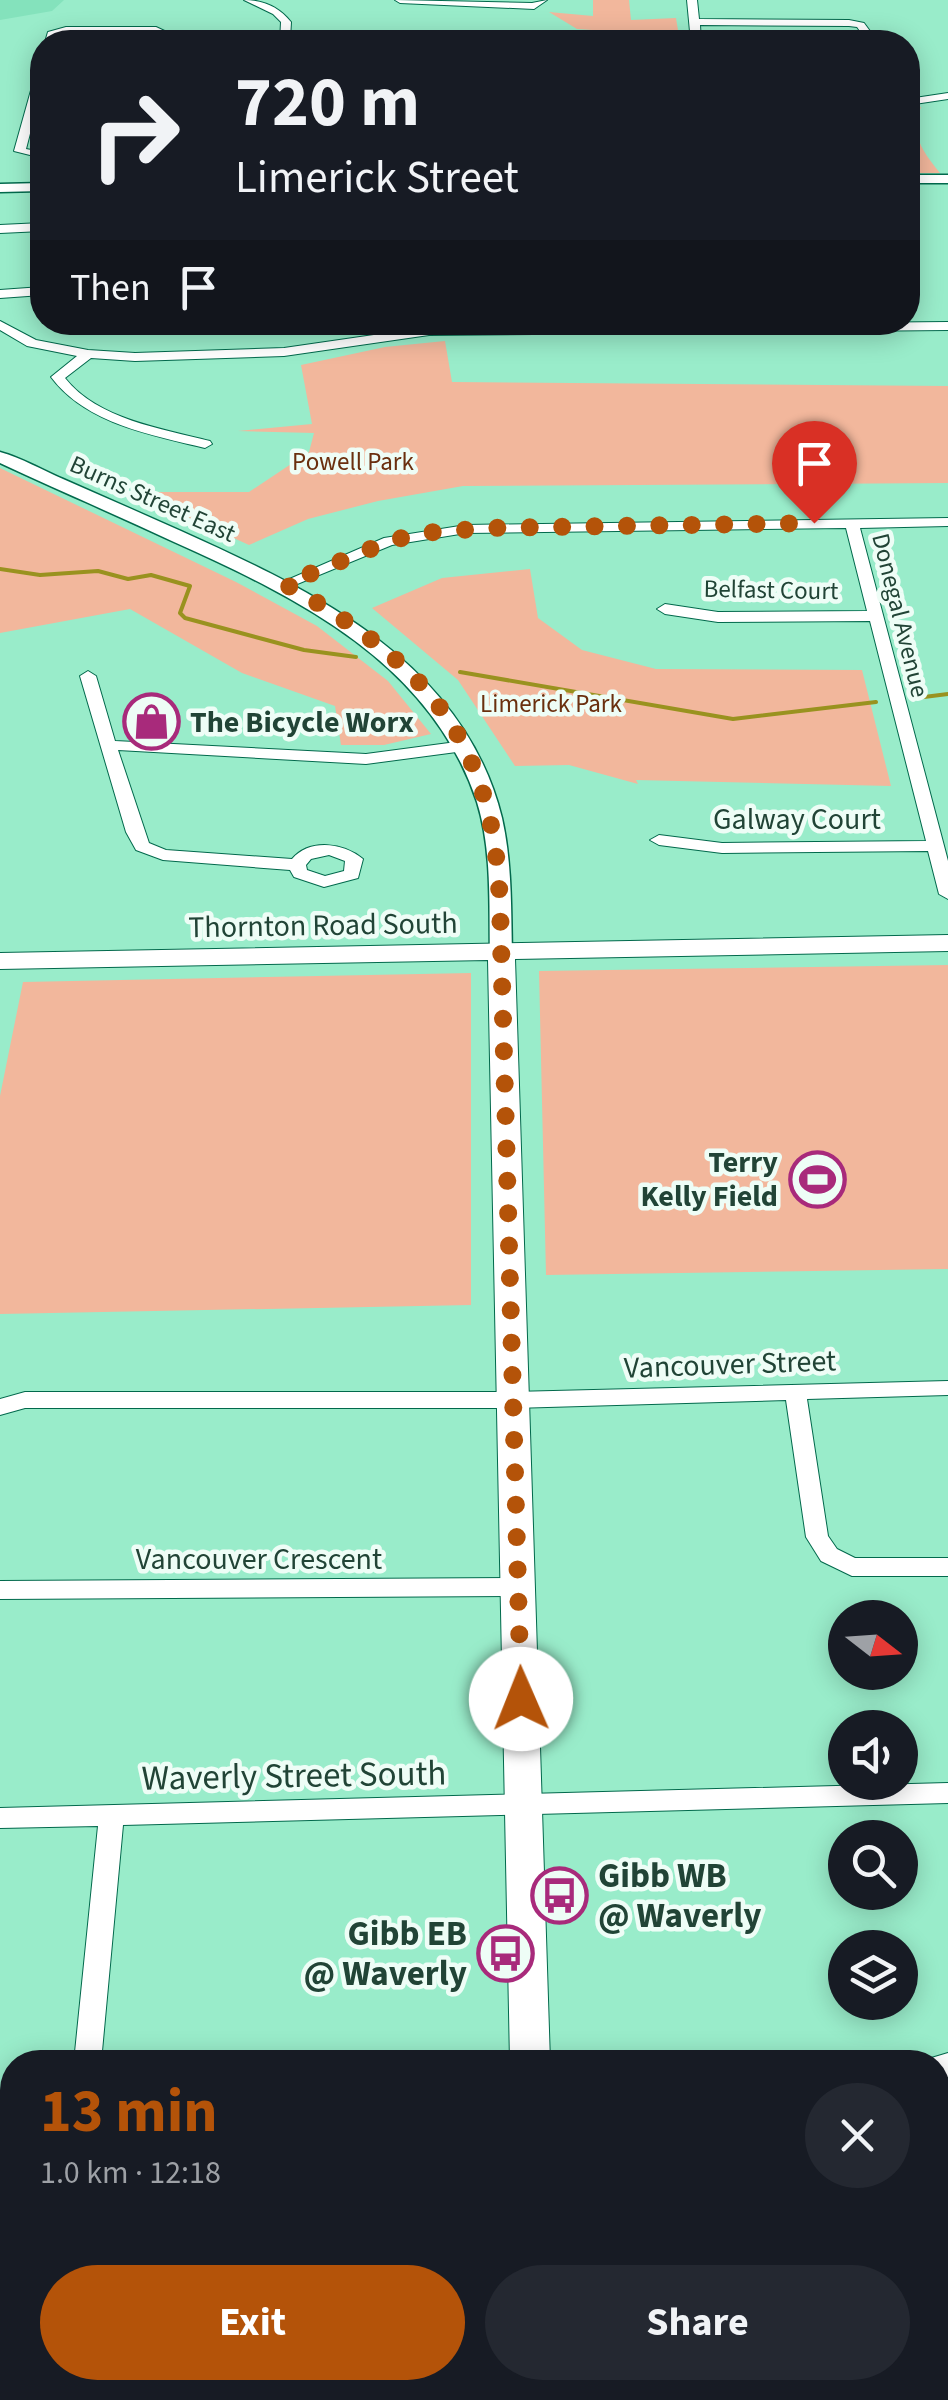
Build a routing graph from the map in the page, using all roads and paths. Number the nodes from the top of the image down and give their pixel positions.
1 (248, 0) edge
2 (400, 0) edge
3 (542, 0) edge
4 (692, 0) edge
5 (694, 22) junction
6 (84, 30) edge
7 (156, 30) edge
8 (286, 30) edge
9 (695, 30) edge
10 (864, 30) edge
11 (948, 96) edge
12 (920, 100) edge
13 (30, 114) edge
14 (30, 153) edge
15 (920, 179) edge
16 (948, 179) edge
17 (30, 187) edge
18 (0, 188) edge
19 (30, 227) edge
20 (0, 229) edge
21 (30, 292) edge
22 (0, 294) edge
23 (0, 325) edge
24 (920, 326) edge
25 (948, 326) edge
26 (382, 335) edge
27 (88, 354) junction
28 (205, 444) dead end
29 (0, 457) edge
30 (948, 522) edge
31 (852, 523) junction
32 (285, 584) junction
33 (665, 609) dead end
34 (875, 616) junction
35 (88, 676) dead end
36 (108, 745) junction
37 (464, 746) junction
38 (659, 840) dead end
39 (935, 846) junction
40 (297, 864) dead end
41 (948, 894) edge
42 (948, 943) edge
43 (500, 954) junction
44 (0, 961) edge
45 (948, 1388) edge
46 (795, 1391) junction
47 (513, 1400) junction
48 (0, 1407) edge
49 (948, 1566) edge
50 (518, 1587) junction
51 (0, 1590) edge
52 (948, 1792) edge
53 (524, 1806) junction
54 (112, 1813) junction
55 (0, 1818) edge
56 (89, 2050) edge
57 (530, 2050) edge

1 - 8 street
2 - 3 street
4 - 5 street
5 - 9 street
5 - 10 street
6 - 7 street
11 - 12 street
13 - 14 street
15 - 16 street
17 - 18 street
19 - 20 street
21 - 22 street
23 - 27 street
24 - 25 street
26 - 27 street
27 - 28 street
29 - 32 street, Burns Street East
30 - 31 street
31 - 32 street
31 - 34 street, Donegal Avenue
32 - 37 street, Burns Street East
33 - 34 street, Belfast Court
34 - 39 street, Donegal Avenue
35 - 36 street
36 - 37 street
36 - 40 street
37 - 43 street, Burns Street East
38 - 39 street, Galway Court
39 - 41 street, Donegal Avenue
42 - 43 main road, Thornton Road South
43 - 44 main road, Thornton Road South
43 - 47 main road
45 - 46 street, Vancouver Street
46 - 47 street, Vancouver Street
46 - 49 street
47 - 48 street
47 - 50 main road
50 - 51 street, Vancouver Crescent
50 - 53 main road
52 - 53 street, Waverly Street South
53 - 54 street, Waverly Street South
53 - 57 main road
54 - 55 street, Waverly Street South
54 - 56 street

